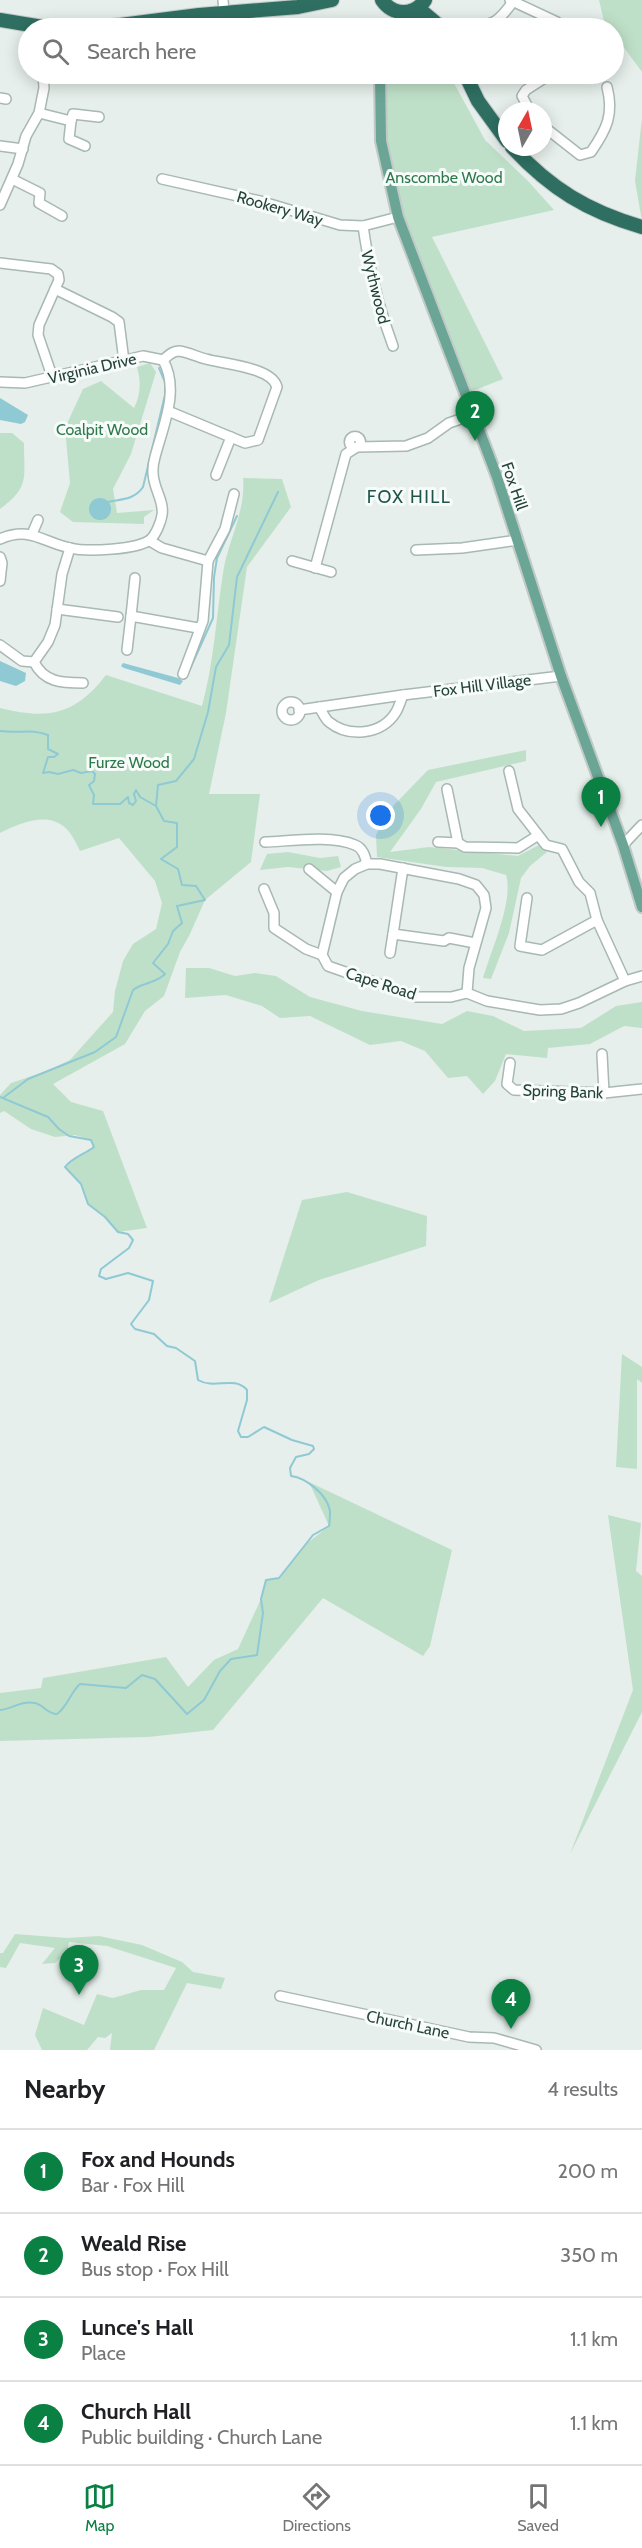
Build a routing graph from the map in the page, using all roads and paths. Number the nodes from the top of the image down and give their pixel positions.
1 (332, 0) edge
2 (425, 0) edge
3 (430, 0) edge
4 (383, 2) edge
5 (511, 2) edge
6 (224, 6) edge
7 (408, 12) junction
8 (155, 18) edge
9 (387, 18) edge
10 (401, 18) edge
11 (431, 18) edge
12 (438, 18) edge
13 (500, 18) edge
14 (548, 18) edge
15 (0, 20) edge
16 (18, 23) edge
17 (44, 84) edge
18 (380, 84) edge
19 (470, 84) edge
20 (535, 84) edge
21 (607, 87) dead end
22 (525, 102) edge
23 (39, 113) junction
24 (99, 117) dead end
25 (71, 121) junction
26 (498, 129) edge
27 (552, 133) edge
28 (0, 146) edge
29 (85, 146) dead end
30 (23, 149) junction
31 (521, 156) edge
32 (12, 179) junction
33 (162, 179) dead end
34 (0, 205) edge
35 (62, 216) dead end
36 (398, 217) junction
37 (363, 226) junction
38 (642, 227) edge
39 (0, 263) edge
40 (55, 288) junction
41 (393, 346) dead end
42 (163, 360) junction
43 (124, 361) junction
44 (52, 376) junction
45 (0, 382) edge
46 (168, 411) junction
47 (472, 415) junction
48 (231, 437) junction
49 (216, 475) dead end
50 (234, 494) dead end
51 (38, 520) dead end
52 (32, 534) junction
53 (0, 539) edge
54 (518, 540) junction
55 (150, 541) junction
56 (70, 548) junction
57 (416, 550) dead end
58 (0, 557) edge
59 (208, 561) junction
60 (292, 561) dead end
61 (315, 568) junction
62 (331, 572) dead end
63 (135, 578) dead end
64 (0, 581) edge
65 (57, 609) junction
66 (131, 616) junction
67 (118, 617) dead end
68 (198, 628) junction
69 (0, 645) edge
70 (127, 650) dead end
71 (34, 662) junction
72 (183, 674) dead end
73 (561, 676) junction
74 (82, 683) dead end
75 (403, 695) junction
76 (319, 706) junction
77 (299, 710) dead end
78 (509, 771) dead end
79 (447, 789) dead end
80 (642, 825) edge
81 (537, 836) junction
82 (265, 842) dead end
83 (438, 842) dead end
84 (458, 843) junction
85 (623, 845) junction
86 (367, 864) junction
87 (403, 868) junction
88 (309, 869) dead end
89 (264, 889) dead end
90 (337, 892) junction
91 (527, 898) dead end
92 (642, 906) edge
93 (597, 921) junction
94 (393, 933) junction
95 (475, 943) junction
96 (390, 953) dead end
97 (322, 955) junction
98 (642, 976) edge
99 (625, 981) junction
100 (467, 993) junction
101 (602, 1054) dead end
102 (510, 1063) dead end
103 (642, 1089) edge
104 (604, 1093) junction
105 (280, 1995) dead end
106 (536, 2050) edge

1 - 6 highway
2 - 7 highway
3 - 12 highway
4 - 7 highway
4 - 9 main road
5 - 13 street
5 - 14 street
6 - 8 highway
7 - 10 main road
7 - 11 highway
15 - 16 highway
17 - 23 street
18 - 36 main road, Fox Hill
19 - 26 highway
20 - 22 street
21 - 27 street
23 - 25 street
23 - 30 street
24 - 25 street
25 - 29 street
28 - 30 street
30 - 32 street
31 - 38 highway
32 - 34 street
32 - 35 street
33 - 37 street, Rookery Way
36 - 37 street, Rookery Way
36 - 47 main road, Fox Hill
37 - 41 street, Wythwood
39 - 40 street
40 - 43 street
40 - 44 street
42 - 43 street, Virginia Drive
42 - 46 street
42 - 48 street, Virginia Drive
43 - 44 street, Virginia Drive
44 - 45 street, Virginia Drive
46 - 48 street
46 - 55 street
47 - 54 main road, Fox Hill
47 - 61 street
48 - 49 street
50 - 59 street
51 - 52 street
52 - 53 street
52 - 56 street
54 - 57 street
54 - 73 main road, Fox Hill
55 - 56 street
55 - 59 street
56 - 65 street
58 - 64 street
59 - 68 street
60 - 61 street
61 - 62 street
63 - 66 street
65 - 67 street
65 - 71 street
66 - 68 street
66 - 70 street
68 - 72 street
69 - 71 street
71 - 74 street
73 - 75 street, Fox Hill Village
73 - 85 main road, Fox Hill
75 - 76 street, Fox Hill Village
75 - 76 street
76 - 77 street, Fox Hill Village
78 - 81 street
79 - 84 street
80 - 85 street
81 - 84 street
81 - 93 street
82 - 86 street
83 - 84 street
85 - 92 main road, Fox Hill
86 - 87 street
86 - 90 street
87 - 94 street
87 - 95 street
88 - 90 street
89 - 97 street, Cape Road
90 - 97 street
91 - 93 street
93 - 99 street
94 - 95 street
94 - 96 street
95 - 100 street
97 - 100 street, Cape Road
98 - 99 street, Cape Road
99 - 100 street, Cape Road
101 - 104 street
102 - 104 street, Spring Bank
103 - 104 street, Spring Bank
105 - 106 street, Church Lane

